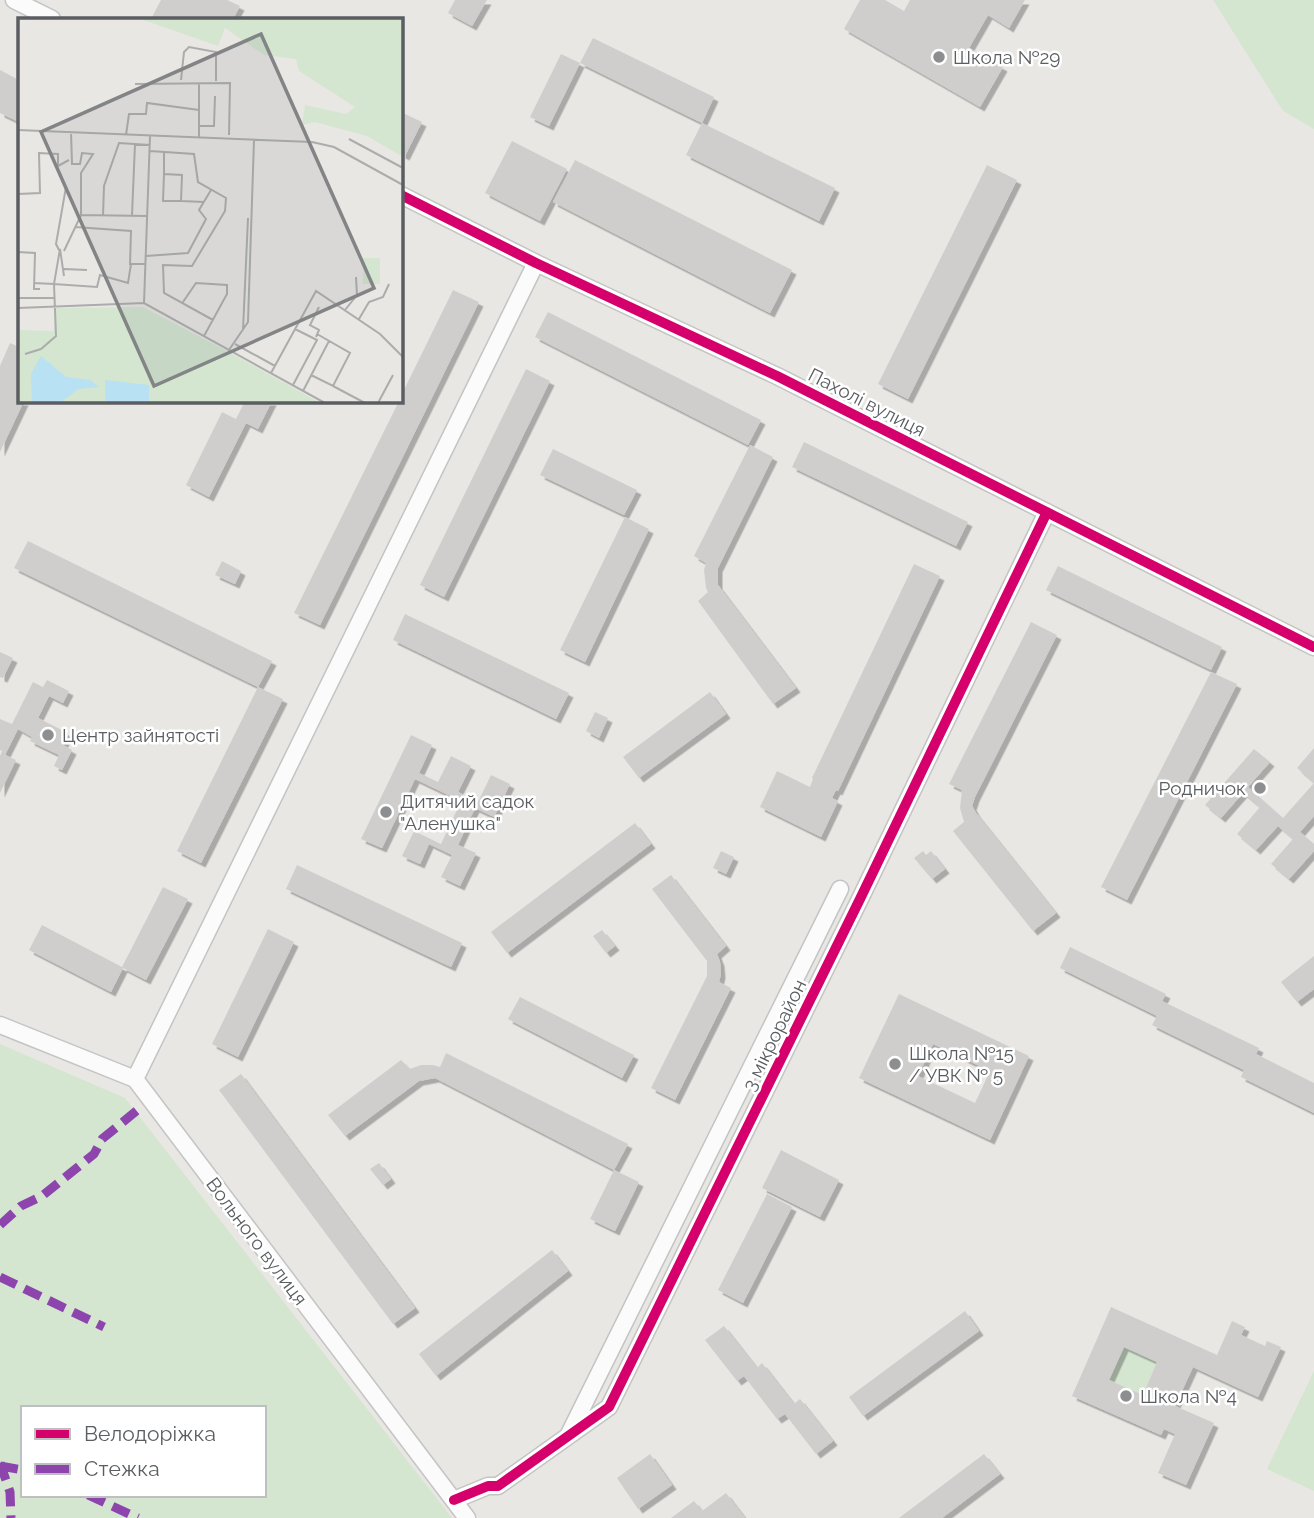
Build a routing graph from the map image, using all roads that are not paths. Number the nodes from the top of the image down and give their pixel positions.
1 (14, 0) edge
2 (50, 18) edge
3 (402, 196) edge
4 (536, 264) junction
5 (1047, 512) junction
6 (1314, 647) edge
7 (839, 889) dead end
8 (0, 1026) edge
9 (135, 1079) junction
10 (568, 1437) junction
11 (454, 1500) junction
12 (467, 1518) edge

1 - 2 street
3 - 4 street, Пахолі вулиця
4 - 5 street, Пахолі вулиця
4 - 9 street
5 - 6 street, Пахолі вулиця
5 - 10 street, 3 мікрорайон
7 - 10 street, 3 мікрорайон
8 - 9 street
9 - 11 street, Вольного вулиця
10 - 11 street, 3 мікрорайон
11 - 12 street, Вольного вулиця

